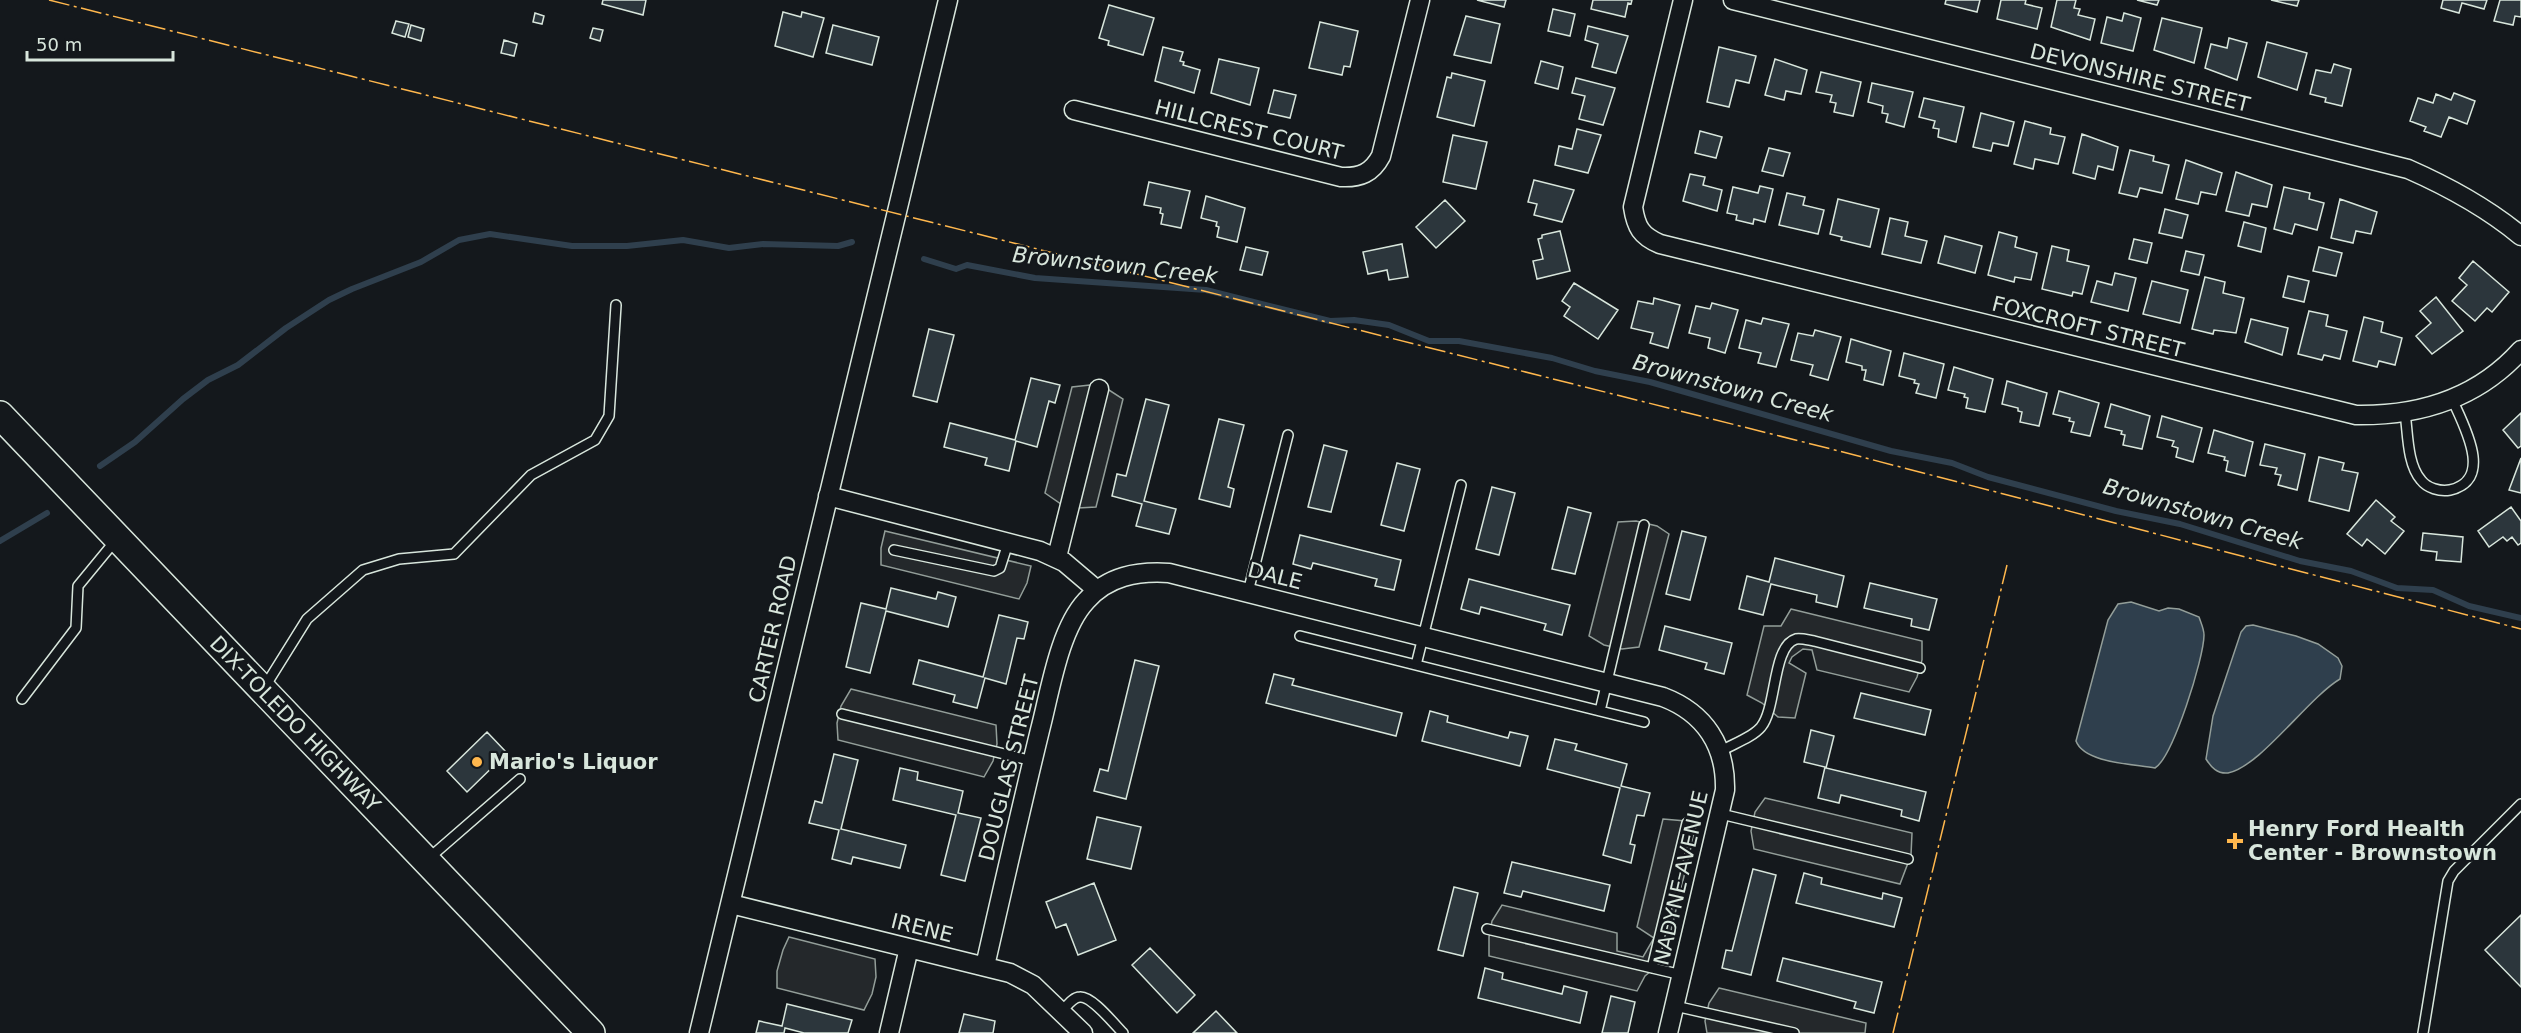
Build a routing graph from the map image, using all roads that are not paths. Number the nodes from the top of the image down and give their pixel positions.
1 (948, 0) edge
2 (1420, 0) edge
3 (1683, 0) edge
4 (1733, 0) edge
5 (1074, 111) dead end
6 (2521, 236) edge
7 (616, 304) dead end
8 (2521, 350) edge
9 (1099, 389) dead end
10 (2452, 399) junction
11 (2405, 413) junction
12 (0, 415) edge
13 (1288, 435) dead end
14 (1461, 485) dead end
15 (828, 496) junction
16 (1644, 525) dead end
17 (117, 538) junction
18 (1008, 543) junction
19 (894, 550) dead end
20 (1057, 557) junction
21 (1097, 590) junction
22 (1248, 592) junction
23 (1300, 636) dead end
24 (1422, 637) junction
25 (1416, 665) junction
26 (1920, 668) dead end
27 (1605, 682) junction
28 (262, 690) junction
29 (22, 699) dead end
30 (1600, 711) junction
31 (842, 714) dead end
32 (1644, 722) dead end
33 (1713, 735) joint
34 (1721, 751) junction
35 (1033, 761) junction
36 (520, 779) dead end
37 (2521, 804) edge
38 (1721, 814) junction
39 (1687, 823) dead end
40 (1908, 859) dead end
41 (426, 860) junction
42 (731, 904) junction
43 (1487, 928) dead end
44 (909, 948) junction
45 (985, 966) junction
46 (1652, 968) junction
47 (1682, 975) junction
48 (1675, 1006) junction
49 (1062, 1011) junction
50 (591, 1033) edge
51 (699, 1033) edge
52 (889, 1033) edge
53 (1083, 1033) edge
54 (1123, 1033) edge
55 (1668, 1033) edge
56 (1794, 1033) edge
57 (2423, 1033) edge

1 - 15 street, CARTER ROAD
2 - 5 street, HILLCREST COURT
3 - 11 street, FOXCROFT STREET
4 - 6 street, DEVONSHIRE STREET
7 - 28 lane
8 - 10 street, FOXCROFT STREET
9 - 20 street
10 - 11 street, FOXCROFT STREET
10 - 11 lane
12 - 17 main road, DIX-TOLEDO HIGHWAY
13 - 22 lane
14 - 24 lane
15 - 18 street
15 - 42 street, CARTER ROAD
16 - 27 lane
17 - 28 main road, DIX-TOLEDO HIGHWAY
17 - 29 lane
18 - 19 lane
18 - 20 street
20 - 21 street
21 - 22 street, DALE
21 - 35 street, DOUGLAS STREET
22 - 24 street, DALE
23 - 25 lane
24 - 25 lane
24 - 27 street, DALE
25 - 30 lane
26 - 34 lane
27 - 30 lane
27 - 33 street, DALE
28 - 41 main road, DIX-TOLEDO HIGHWAY
30 - 32 lane
31 - 35 lane
33 - 34 street, NADYNE AVENUE
34 - 38 street, NADYNE AVENUE
35 - 45 street, DOUGLAS STREET
36 - 41 lane
37 - 57 lane
38 - 40 lane
38 - 47 street, NADYNE AVENUE
39 - 46 lane
41 - 50 main road, DIX-TOLEDO HIGHWAY
42 - 44 street, IRENE
42 - 51 street, CARTER ROAD
43 - 46 lane
44 - 45 street, IRENE
44 - 52 street
45 - 49 street, IRENE
46 - 47 lane
47 - 48 street, NADYNE AVENUE
48 - 55 street, NADYNE AVENUE
48 - 56 lane
49 - 53 street, IRENE
49 - 54 lane

